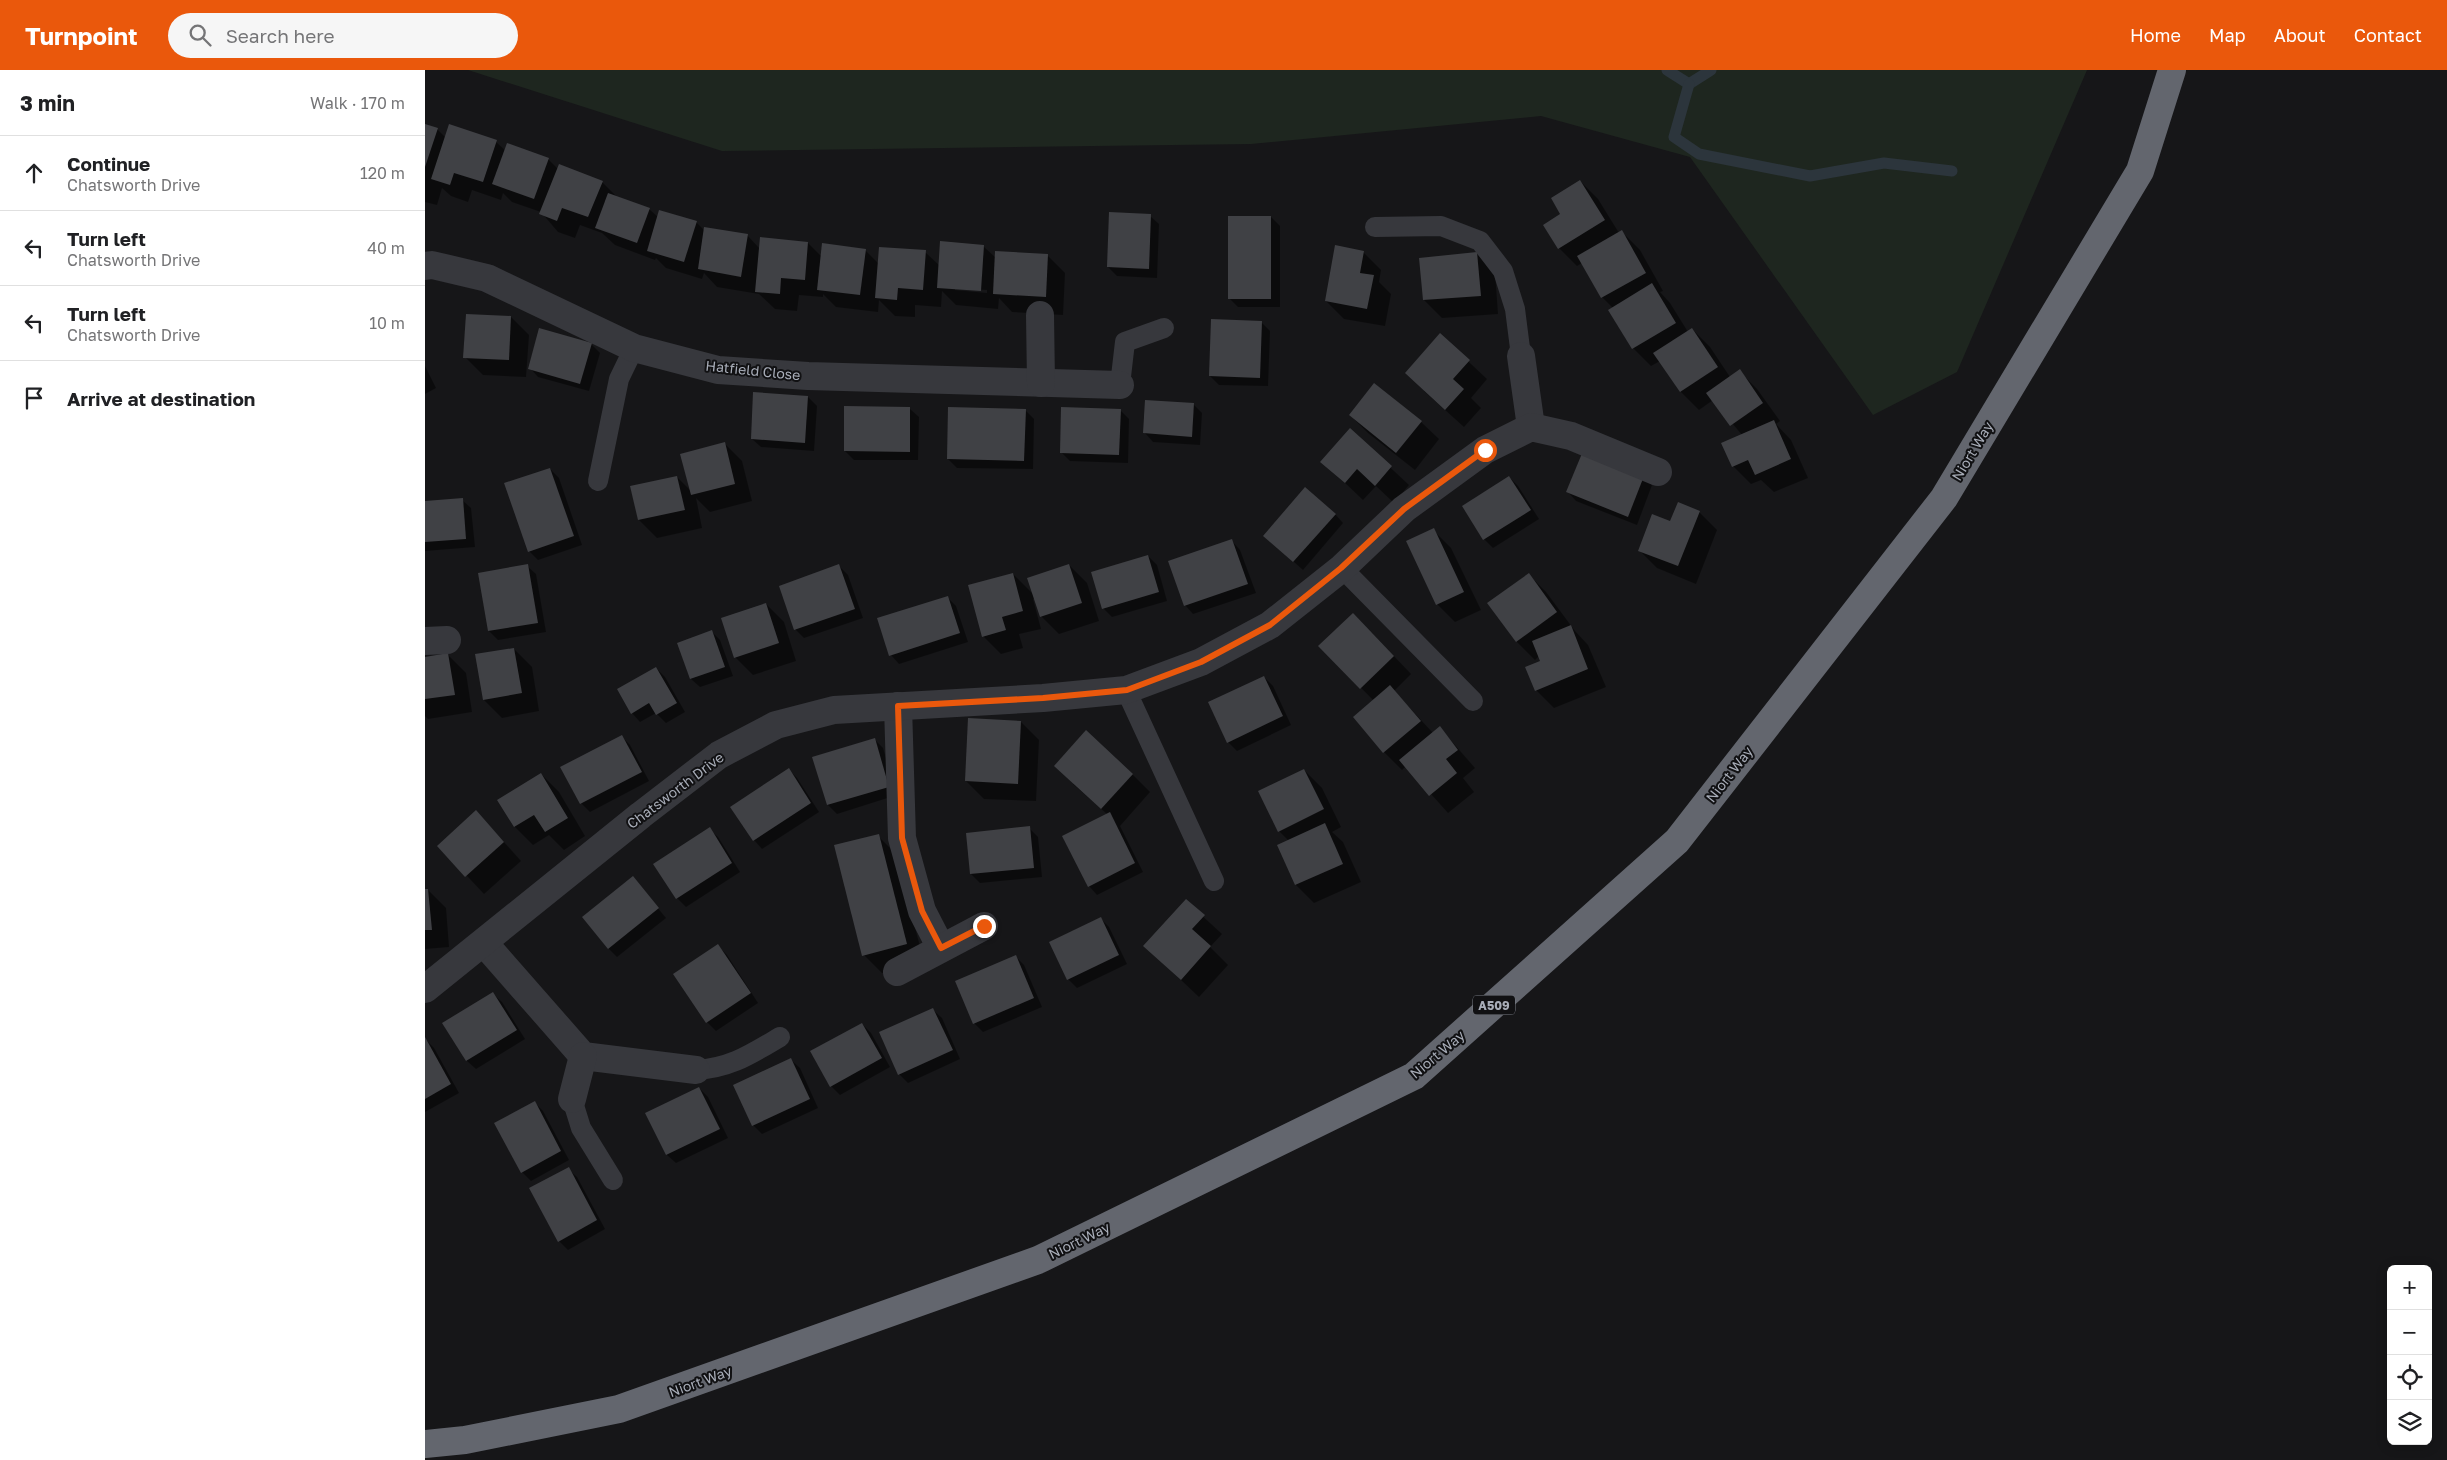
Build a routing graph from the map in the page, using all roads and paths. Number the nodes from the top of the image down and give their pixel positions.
1 (2173, 70) edge
2 (1375, 227) dead end
3 (425, 266) edge
4 (1040, 315) dead end
5 (1164, 328) dead end
6 (634, 348) junction
7 (1521, 356) joint
8 (1041, 384) junction
9 (1120, 385) joint
10 (1531, 427) junction
11 (1658, 472) dead end
12 (598, 482) dead end
13 (1341, 568) junction
14 (1127, 690) junction
15 (1473, 701) dead end
16 (898, 706) junction
17 (1215, 881) dead end
18 (984, 926) dead end
19 (484, 943) junction
20 (941, 948) junction
21 (897, 972) dead end
22 (425, 989) edge
23 (780, 1037) dead end
24 (583, 1056) junction
25 (696, 1070) joint
26 (572, 1099) joint
27 (613, 1180) dead end
28 (425, 1444) edge

1 - 28 highway, Niort Way / A509
2 - 7 lane
3 - 6 street, Hatfield Close
4 - 8 street
5 - 9 lane
6 - 8 street, Hatfield Close
6 - 12 lane
7 - 10 street
8 - 9 street, Hatfield Close
10 - 11 street
10 - 13 street, Chatsworth Drive
13 - 14 street, Chatsworth Drive
13 - 15 lane
14 - 16 street, Chatsworth Drive
14 - 17 lane
16 - 19 street, Chatsworth Drive
16 - 20 street
18 - 20 street
19 - 22 street, Chatsworth Drive
19 - 24 street
20 - 21 street
23 - 25 lane
24 - 25 street
24 - 26 street
26 - 27 lane

